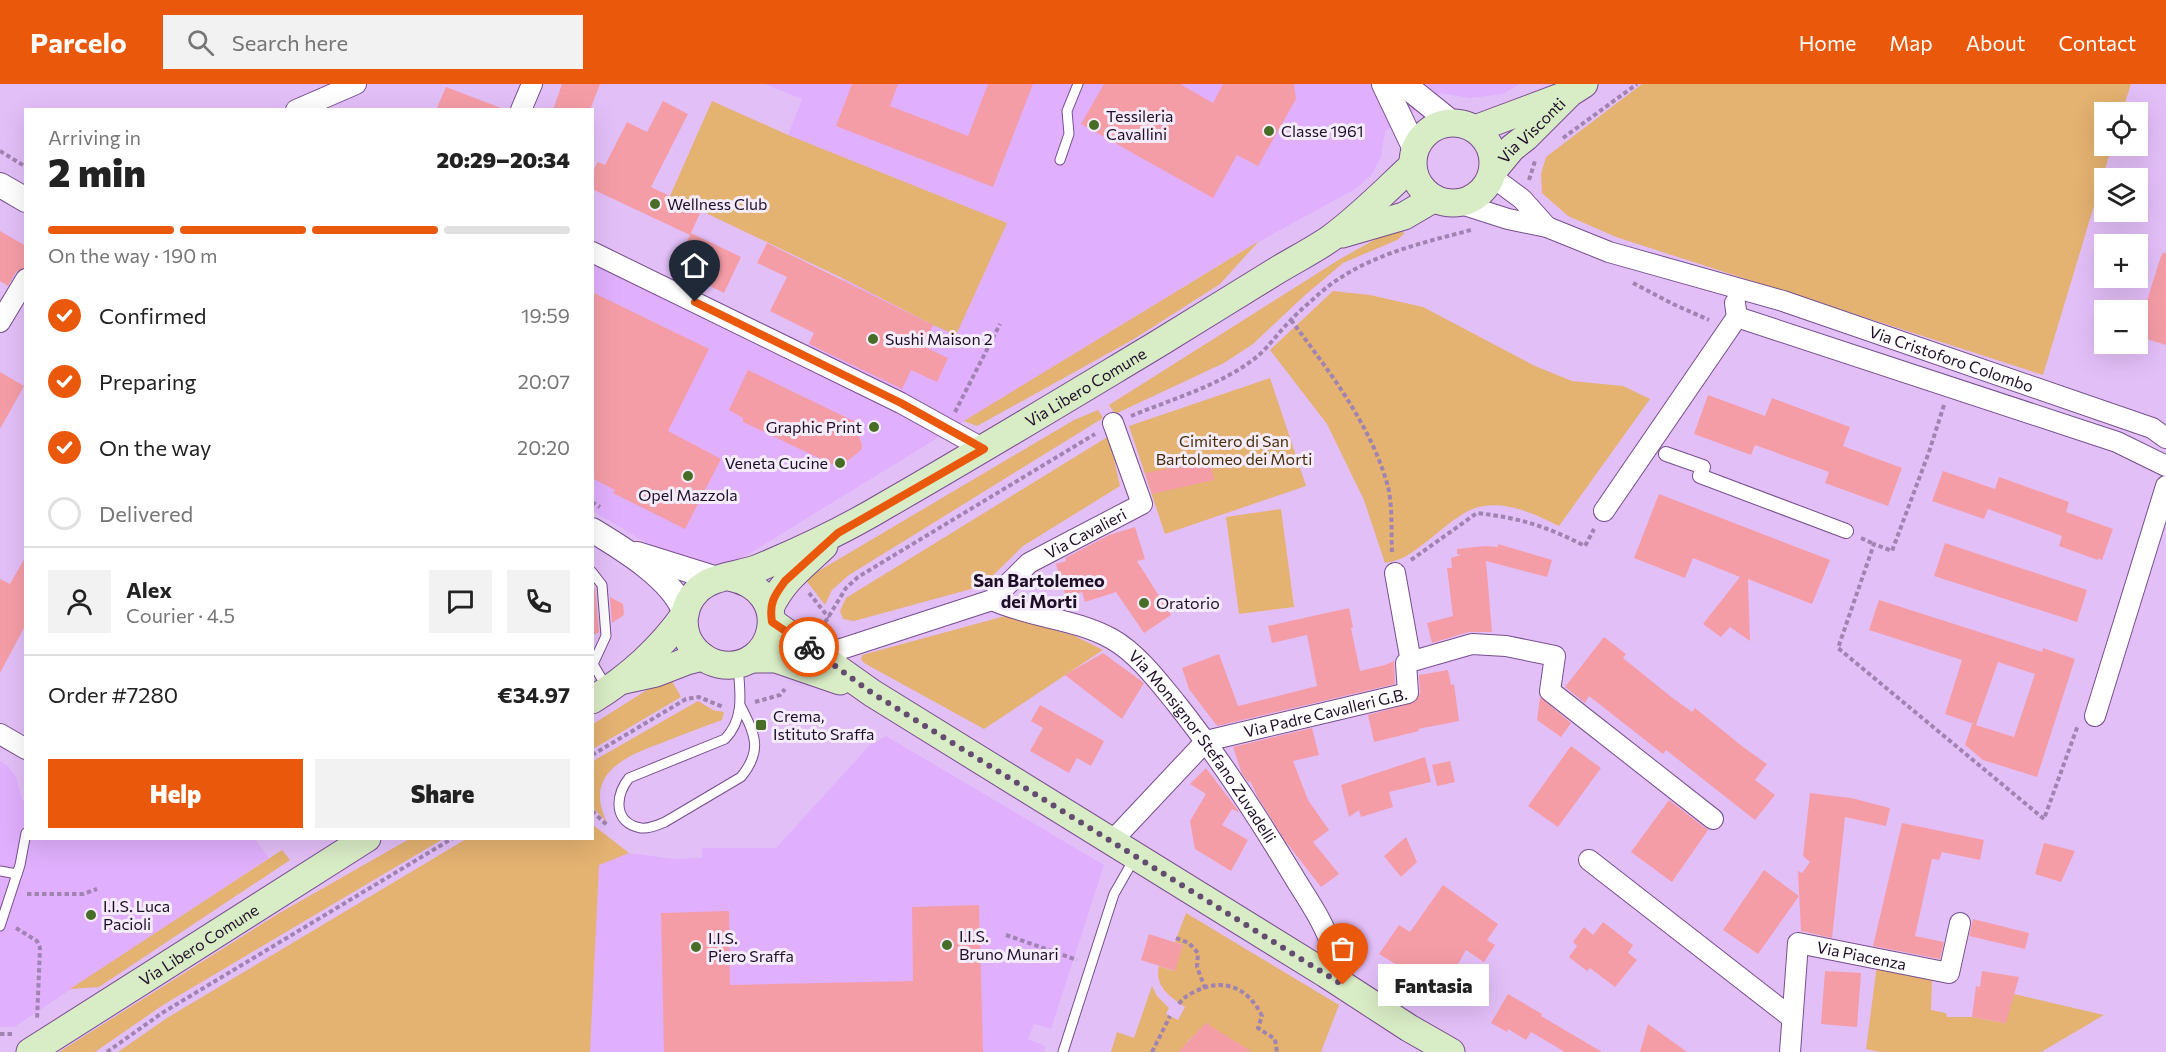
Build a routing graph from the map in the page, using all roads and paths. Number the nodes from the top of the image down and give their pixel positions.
1 (356, 84) edge
2 (1078, 84) edge
3 (1384, 84) edge
4 (1395, 84) edge
5 (1637, 84) edge
6 (529, 85) edge
7 (1577, 89) edge
8 (301, 108) edge
9 (522, 108) edge
10 (1463, 126) junction
11 (1555, 144) dead end
12 (0, 151) edge
13 (1414, 158) junction
14 (1060, 160) dead end
15 (24, 166) edge
16 (1492, 173) junction
17 (0, 185) edge
18 (24, 199) edge
19 (1445, 201) junction
20 (1547, 227) junction
21 (1332, 237) junction
22 (594, 253) edge
23 (24, 282) edge
24 (1732, 286) junction
25 (1737, 317) junction
26 (1290, 320) dead end
27 (0, 322) edge
28 (1000, 324) dead end
29 (1949, 387) junction
30 (1113, 423) dead end
31 (946, 428) junction
32 (2166, 438) edge
33 (984, 449) junction
34 (1666, 454) dead end
35 (2166, 466) edge
36 (2166, 486) edge
37 (1604, 511) joint
38 (1846, 531) dead end
39 (838, 533) junction
40 (596, 535) edge
41 (629, 552) junction
42 (1395, 573) junction
43 (594, 575) edge
44 (723, 578) junction
45 (992, 600) junction
46 (685, 614) junction
47 (771, 615) junction
48 (703, 657) junction
49 (826, 660) junction
50 (745, 662) junction
51 (1411, 662) junction
52 (594, 664) edge
53 (594, 664) edge
54 (608, 690) edge
55 (872, 693) junction
56 (740, 705) junction
57 (2096, 717) joint
58 (0, 734) edge
59 (1206, 741) junction
60 (24, 748) edge
61 (1713, 819) dead end
62 (24, 840) edge
63 (364, 840) edge
64 (450, 840) edge
65 (1112, 841) junction
66 (1136, 857) junction
67 (1589, 860) dead end
68 (0, 871) edge
69 (17, 874) junction
70 (97, 889) dead end
71 (32, 894) dead end
72 (1960, 923) dead end
73 (1, 924) edge
74 (1006, 934) dead end
75 (1176, 938) dead end
76 (1091, 965) junction
77 (1326, 974) junction
78 (1205, 988) junction
79 (1179, 1004) dead end
80 (37, 1011) dead end
81 (1170, 1016) dead end
82 (1792, 1018) junction
83 (30, 1052) edge
84 (107, 1052) edge
85 (1063, 1052) edge
86 (1152, 1052) edge
87 (1277, 1052) edge
88 (1451, 1052) edge
89 (1790, 1052) edge

1 - 8 street
2 - 14 lane
3 - 13 street
4 - 10 street
5 - 11 path
6 - 9 street
7 - 10 main road, Via Visconti
7 - 16 main road, Via Visconti
10 - 13 main road, Via Libero Comune
10 - 16 main road
12 - 15 path
13 - 19 main road
13 - 21 main road, Via Libero Comune
16 - 19 main road, Via Libero Comune
16 - 20 street, Via Cristoforo Colombo
17 - 18 street
19 - 20 street, Via Cristoforo Colombo
19 - 21 main road, Via Libero Comune
20 - 24 street, Via Cristoforo Colombo
21 - 33 main road, Via Libero Comune
22 - 31 street
23 - 27 street
24 - 25 street
24 - 32 street, Via Cristoforo Colombo
25 - 29 street, Via Cristoforo Colombo
25 - 37 street
26 - 42 path
28 - 31 path
29 - 35 street, Via Cristoforo Colombo
29 - 57 path
30 - 45 street, Via Cavalieri
31 - 33 street
33 - 39 main road, Via Libero Comune
34 - 38 street
36 - 57 street
37 - 42 path
39 - 44 main road, Via Libero Comune
39 - 47 main road, Via Libero Comune
40 - 41 street
41 - 44 street
41 - 46 street
42 - 51 street
43 - 52 lane
44 - 46 main road, Via Libero Comune
44 - 47 main road
45 - 49 street, Via Cavalieri
45 - 59 street, Via Monsignor Stefano Zuvadelli
46 - 48 main road
46 - 54 main road, Via Libero Comune
47 - 49 main road
47 - 50 main road, Via Libero Comune
48 - 50 main road
48 - 54 main road
49 - 55 main road
50 - 55 main road
50 - 56 lane
51 - 59 street, Via Padre Cavalleri G.B.
51 - 61 street, Via Padre Cavalleri G.B.
53 - 54 lane
55 - 65 main road
56 - 56 lane
58 - 60 street
59 - 65 street
59 - 77 street, Via Monsignor Stefano Zuvadelli
62 - 69 lane
63 - 83 main road, Via Libero Comune
64 - 84 path
65 - 66 main road
66 - 76 lane
66 - 77 main road
67 - 82 street
68 - 69 lane
69 - 73 lane
70 - 71 path
72 - 82 street, Via Piacenza
73 - 80 path
74 - 76 path
75 - 78 path
76 - 85 lane
77 - 88 main road
78 - 79 path
78 - 87 path
81 - 86 path
82 - 89 street, Via Piacenza

